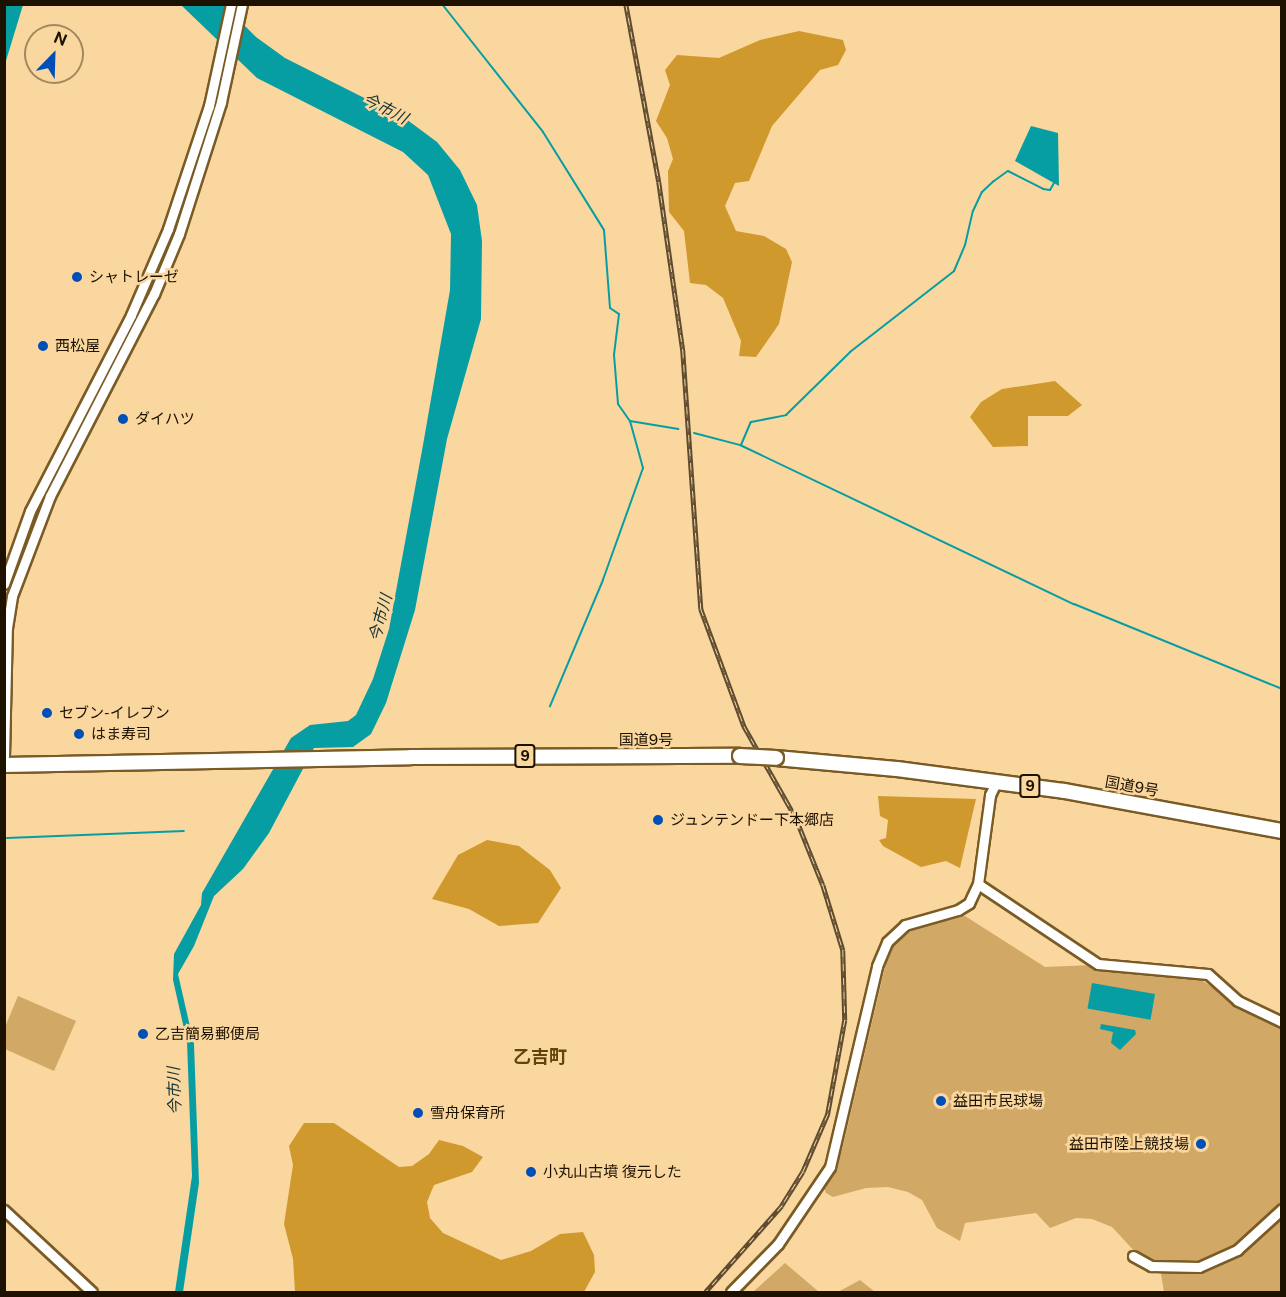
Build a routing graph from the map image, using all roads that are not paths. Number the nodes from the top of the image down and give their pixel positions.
1 (231, 4) edge
2 (242, 6) edge
3 (4, 584) edge
4 (4, 756) edge
5 (4, 765) edge
6 (996, 782) junction
7 (1281, 831) edge
8 (978, 884) junction
9 (1281, 1022) edge
10 (1281, 1209) edge
11 (4, 1210) edge
12 (1133, 1256) dead end
13 (92, 1293) edge
14 (731, 1293) edge

1 - 3 street
2 - 4 street
5 - 6 highway, 国道9号 / 9, bridge
6 - 7 highway, 国道9号 / 9
6 - 8 street
8 - 9 street
8 - 14 street
10 - 12 street
11 - 13 street

